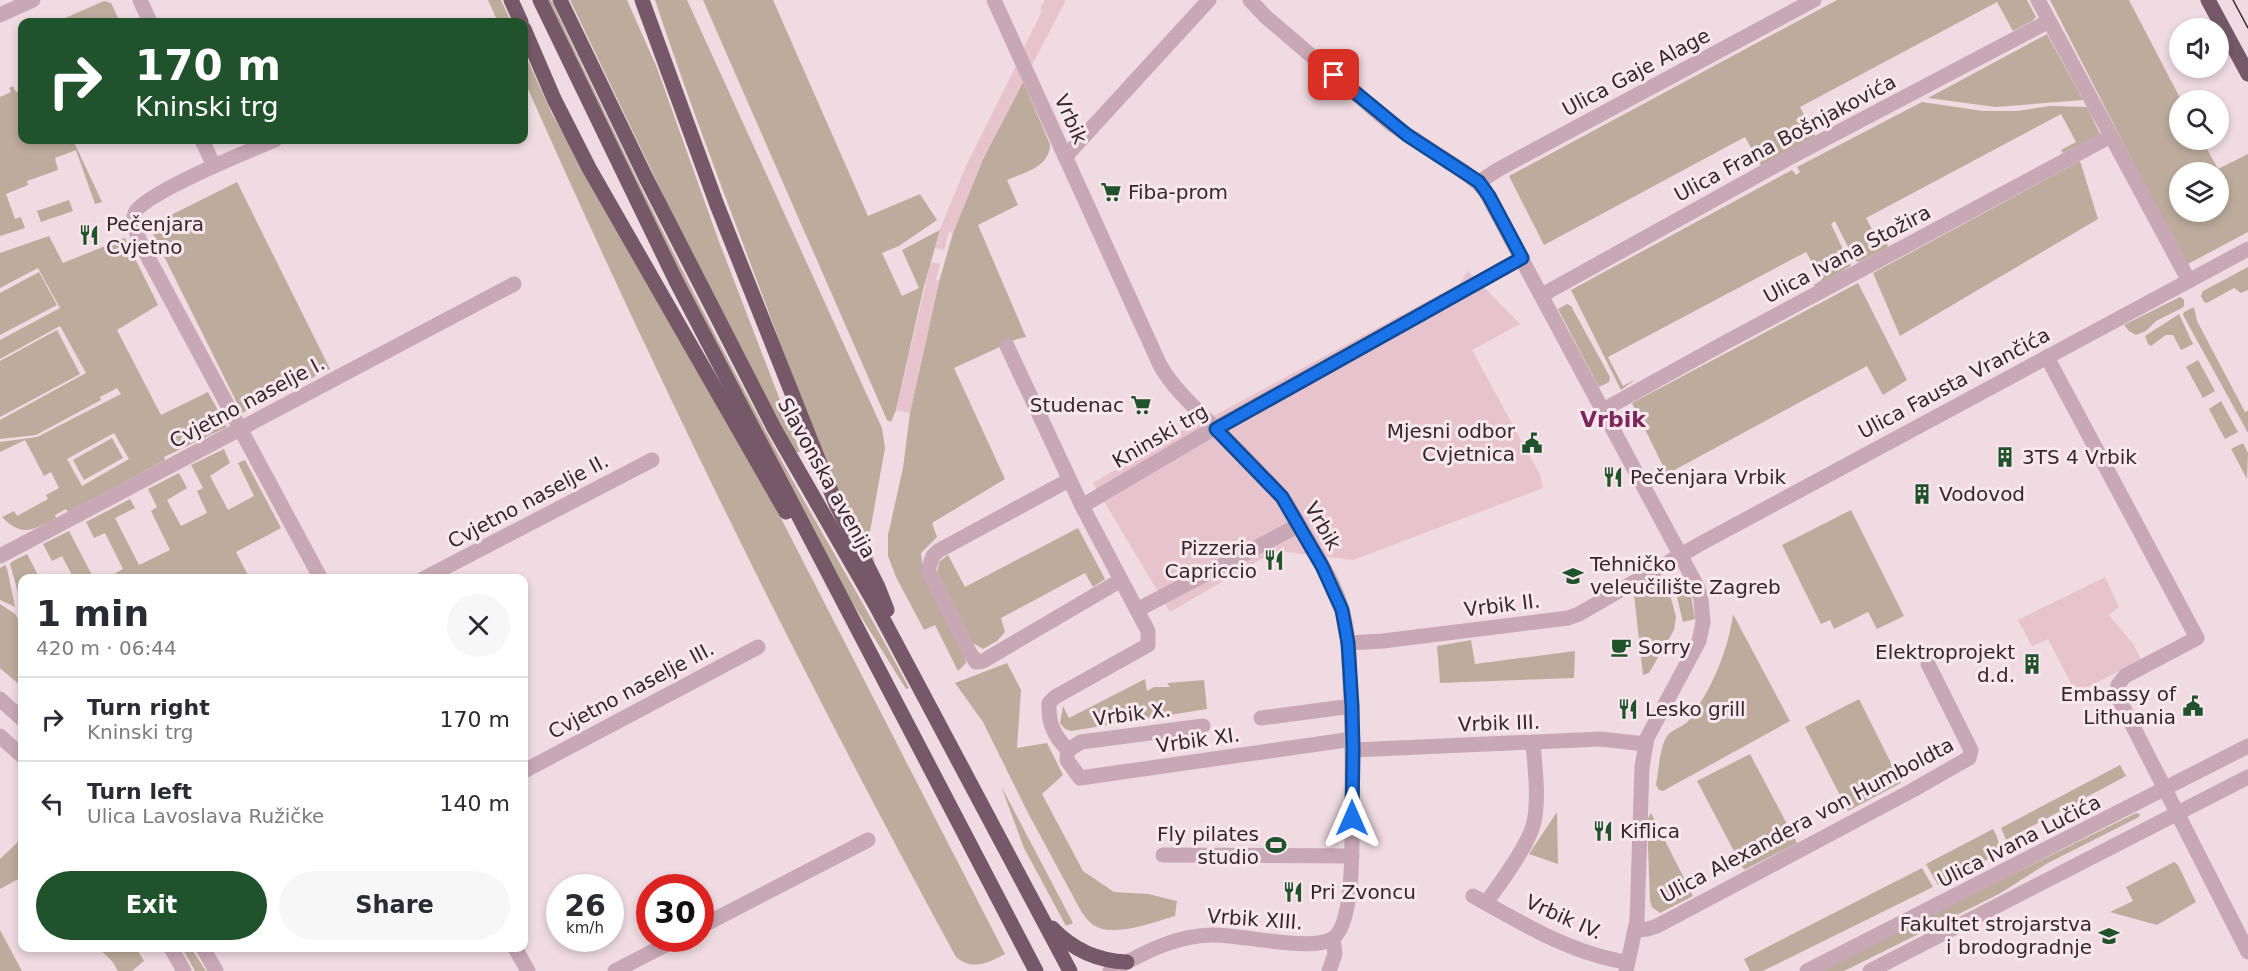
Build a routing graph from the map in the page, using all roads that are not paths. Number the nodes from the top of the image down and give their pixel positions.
1 (33, 0) edge
2 (140, 0) edge
3 (511, 0) edge
4 (540, 0) edge
5 (560, 0) edge
6 (642, 0) edge
7 (994, 0) edge
8 (1209, 0) edge
9 (1250, 0) edge
10 (1814, 0) edge
11 (2038, 0) edge
12 (2208, 0) edge
13 (0, 15) edge
14 (148, 18) edge
15 (519, 18) edge
16 (2049, 21) junction
17 (528, 38) edge
18 (2248, 74) edge
19 (2111, 136) junction
20 (204, 144) edge
21 (266, 144) edge
22 (1065, 158) junction
23 (214, 166) junction
24 (1479, 182) junction
25 (2248, 249) edge
26 (1522, 258) junction
27 (2189, 281) junction
28 (513, 284) dead end
29 (1542, 295) junction
30 (1007, 346) dead end
31 (2047, 357) junction
32 (1603, 411) junction
33 (1216, 429) junction
34 (240, 430) junction
35 (652, 460) dead end
36 (1069, 480) junction
37 (1082, 506) junction
38 (1299, 525) junction
39 (817, 552) junction
40 (1681, 555) junction
41 (0, 556) edge
42 (318, 574) edge
43 (433, 574) edge
44 (1121, 580) junction
45 (1137, 610) junction
46 (1348, 643) junction
47 (758, 646) dead end
48 (899, 650) junction
49 (1928, 664) dead end
50 (0, 699) edge
51 (1352, 706) junction
52 (18, 715) edge
53 (1261, 718) dead end
54 (1203, 726) dead end
55 (0, 736) edge
56 (1533, 743) junction
57 (1646, 744) junction
58 (1353, 745) junction
59 (2248, 746) edge
60 (1068, 750) junction
61 (18, 752) edge
62 (528, 769) edge
63 (2248, 777) edge
64 (2165, 790) junction
65 (2177, 813) junction
66 (868, 840) dead end
67 (1164, 855) dead end
68 (1352, 856) junction
69 (1040, 915) junction
70 (714, 920) edge
71 (1636, 930) junction
72 (1333, 939) junction
73 (173, 952) edge
74 (205, 952) edge
75 (517, 952) edge
76 (651, 952) edge
77 (2248, 952) edge
78 (1130, 964) edge
79 (1627, 967) edge
80 (184, 971) edge
81 (216, 971) edge
82 (528, 971) edge
83 (615, 971) edge
84 (1036, 971) edge
85 (1070, 971) edge
86 (1110, 971) edge
87 (1329, 971) edge
88 (1808, 971) edge
89 (1870, 971) edge

1 - 13 street
2 - 14 street
3 - 15 main road
4 - 39 main road, Slavonska avenija
5 - 48 main road, Slavonska avenija
6 - 48 main road
7 - 22 street, Vrbik
8 - 22 street
9 - 24 street
10 - 24 street, Ulica Gaje Alage
11 - 16 street
12 - 18 main road
16 - 19 street
16 - 29 street, Ulica Frana Bošnjakovića
17 - 39 main road
19 - 27 street
19 - 32 street, Ulica Ivana Stožira
20 - 23 street
21 - 23 street
22 - 33 street, Vrbik
23 - 34 street
24 - 26 street
25 - 27 street, Ulica Fausta Vrančića
26 - 29 street
26 - 33 street, Kninski trg
27 - 31 street, Ulica Fausta Vrančića
28 - 34 street, Cvjetno naselje I.
29 - 32 street
30 - 36 street
31 - 40 street, Ulica Fausta Vrančića
31 - 64 street
32 - 40 street
33 - 37 street, Kninski trg
33 - 38 street, Vrbik
34 - 41 street, Cvjetno naselje I.
34 - 42 street
35 - 43 street, Cvjetno naselje II.
36 - 37 street
36 - 44 street
37 - 44 street
38 - 45 street
38 - 46 street, Vrbik
39 - 84 main road, Slavonska avenija
40 - 46 street, Vrbik II.
40 - 57 street
44 - 45 street
45 - 60 street
46 - 51 street, Vrbik
47 - 62 street, Cvjetno naselje III.
48 - 69 main road, Slavonska avenija
49 - 71 street, Ulica Alexandera von Humboldta
50 - 52 street
51 - 53 street
51 - 58 street, Vrbik
54 - 60 street, Vrbik X.
55 - 61 street
56 - 57 street, Vrbik III.
56 - 58 street, Vrbik III.
56 - 79 street, Vrbik IV.
57 - 71 street
58 - 60 street, Vrbik XI.
58 - 68 street, Vrbik
59 - 64 street, Ulica Ivana Lučića
63 - 65 street
64 - 65 street
64 - 88 street, Ulica Ivana Lučića
65 - 77 street
65 - 89 street
66 - 70 street
67 - 68 street
68 - 72 street, Vrbik
69 - 78 main road
69 - 85 main road, Slavonska avenija
71 - 79 street
72 - 78 street, Vrbik XIII.
72 - 87 street, Vrbik
73 - 80 street
74 - 81 street
75 - 82 street
76 - 83 street
78 - 86 street, Vrbik XIII.

